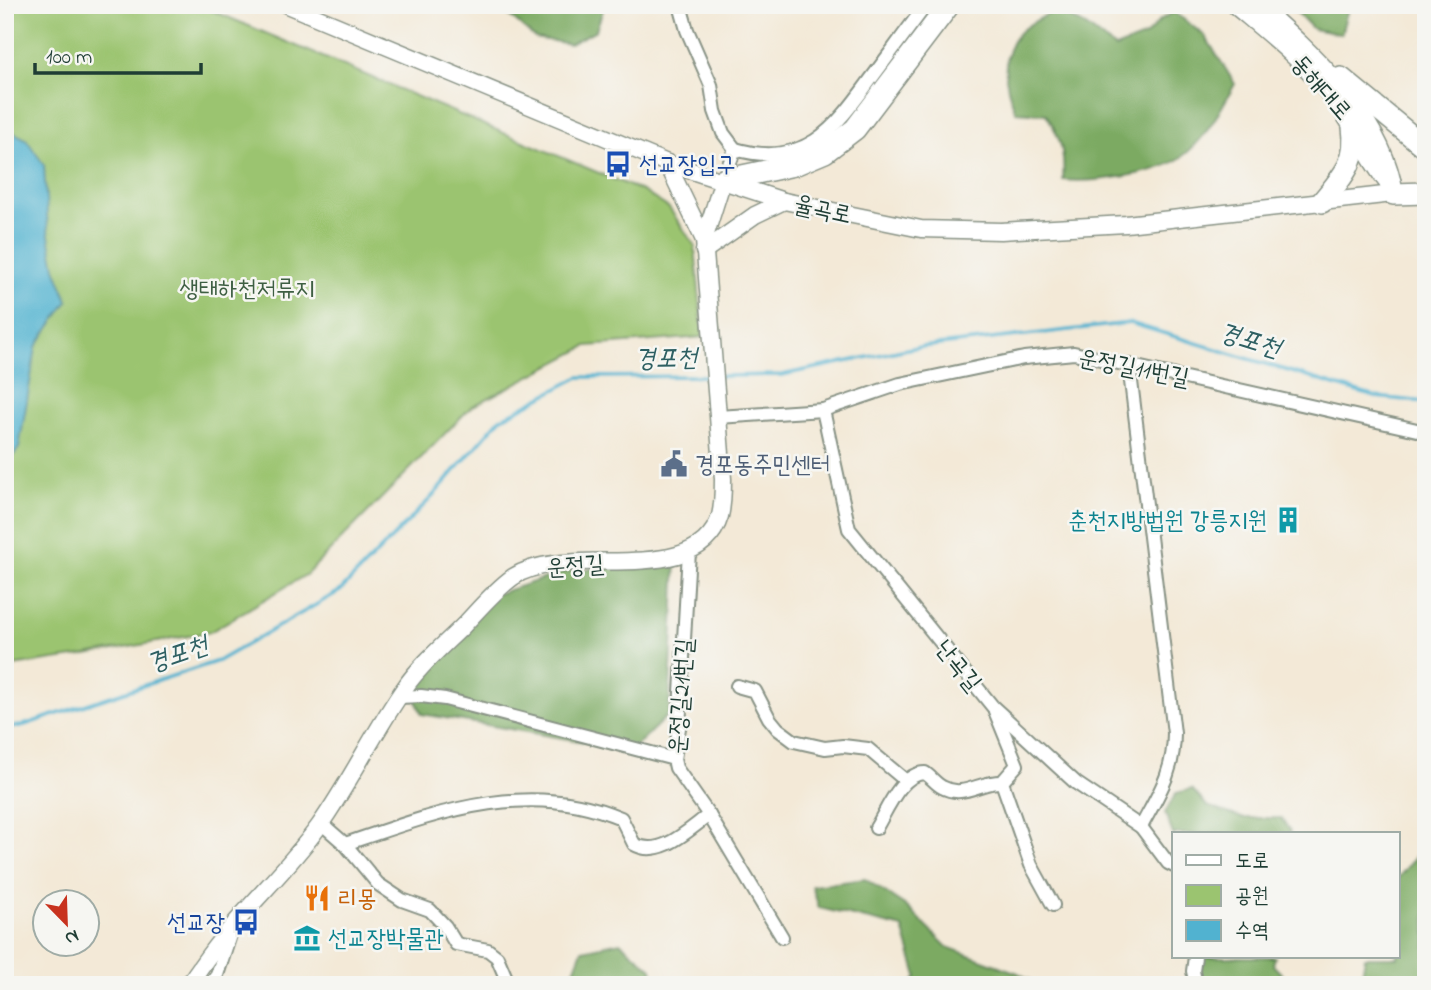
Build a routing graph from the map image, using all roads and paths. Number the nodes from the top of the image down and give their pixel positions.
1 (287, 5) edge
2 (680, 5) edge
3 (926, 5) edge
4 (949, 5) edge
5 (1238, 5) edge
6 (1255, 5) edge
7 (1301, 47) junction
8 (1353, 121) junction
9 (1426, 148) edge
10 (735, 149) junction
11 (667, 163) junction
12 (723, 180) junction
13 (1392, 188) junction
14 (1426, 193) edge
15 (784, 201) junction
16 (1322, 202) junction
17 (704, 246) junction
18 (1129, 365) junction
19 (823, 410) junction
20 (718, 413) junction
21 (1426, 432) edge
22 (689, 551) junction
23 (737, 686) dead end
24 (399, 697) junction
25 (993, 707) junction
26 (674, 759) junction
27 (906, 781) junction
28 (1002, 782) junction
29 (709, 815) junction
30 (321, 823) junction
31 (1142, 827) junction
32 (876, 828) dead end
33 (345, 844) junction
34 (1172, 865) edge
35 (1053, 905) dead end
36 (232, 928) junction
37 (782, 937) dead end
38 (1195, 958) edge
39 (188, 985) edge
40 (210, 985) edge
41 (509, 985) edge
42 (1196, 985) edge

1 - 11 street, 율곡로
2 - 10 street
3 - 10 street
4 - 12 main road
5 - 8 main road, 동해대로
6 - 7 main road, 동해대로
7 - 9 main road
7 - 13 main road, 동해대로
8 - 13 main road, 동해대로
8 - 16 main road
10 - 12 street
11 - 12 street, 율곡로
11 - 17 street
12 - 15 street, 율곡로
12 - 17 street, 운정길
13 - 14 main road
13 - 16 street, 율곡로
15 - 16 street, 율곡로
15 - 17 street
17 - 20 street, 운정길
18 - 19 street, 운정길11번길
18 - 21 street, 운정길11번길
18 - 31 street
19 - 20 street, 운정길11번길
19 - 25 street, 난곡길
20 - 22 street, 운정길
22 - 24 street, 운정길
22 - 26 street, 운정길21번길
23 - 27 street
24 - 26 street
24 - 30 street, 운정길
25 - 28 street
25 - 31 street, 난곡길
26 - 29 street, 운정길21번길
27 - 28 street
27 - 32 street
28 - 35 street
29 - 33 street
29 - 37 street, 운정길21번길
30 - 33 street
30 - 36 street, 운정길
31 - 34 street, 난곡길
33 - 41 street
36 - 39 street, 운정길
36 - 40 street
38 - 42 street

